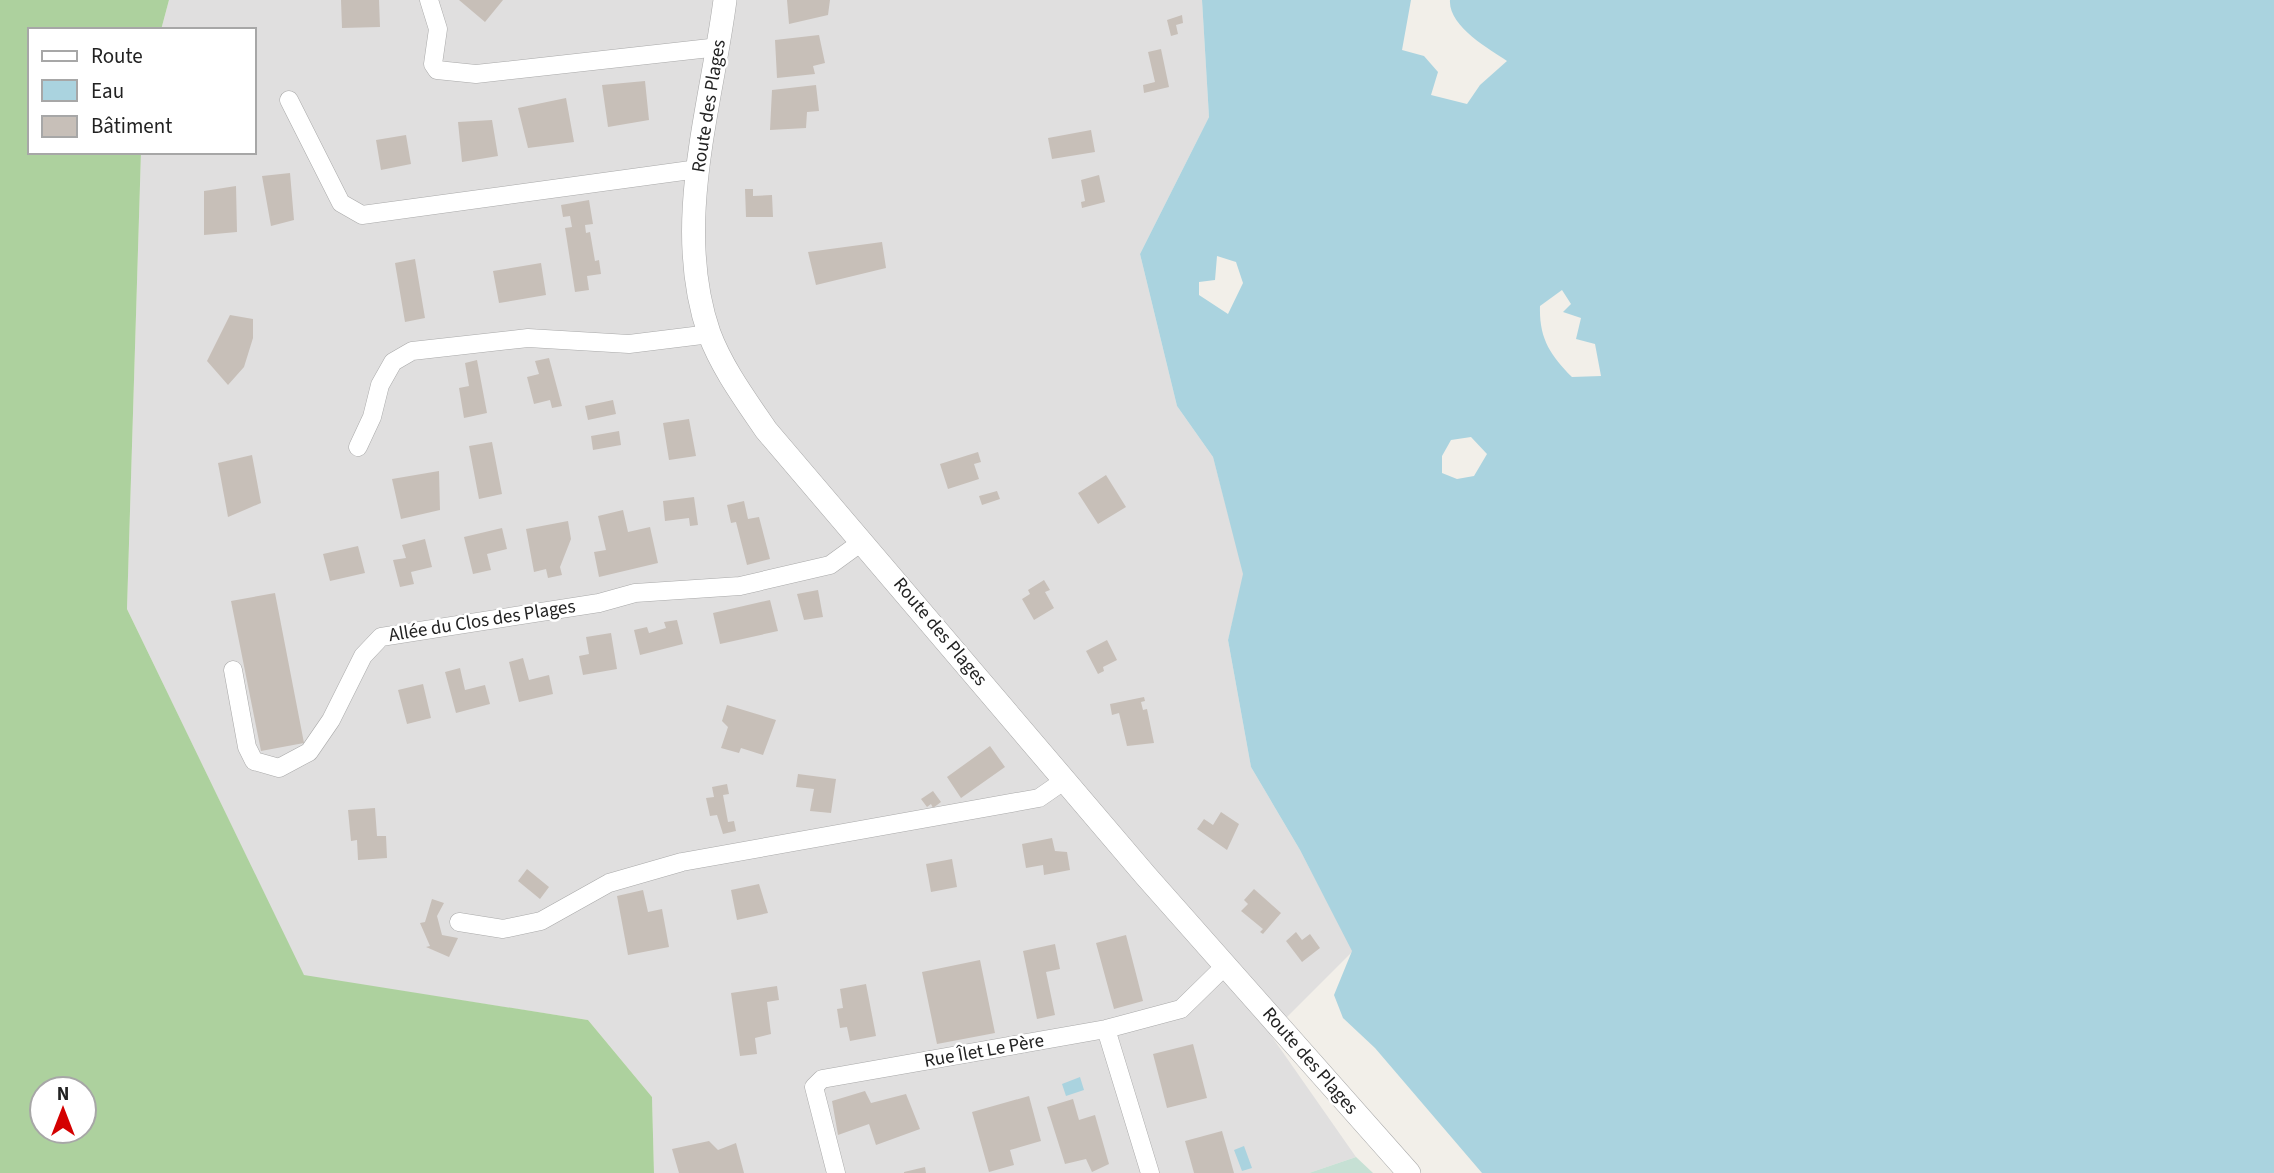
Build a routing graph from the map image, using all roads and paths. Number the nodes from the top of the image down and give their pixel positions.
1 (429, 0) edge
2 (725, 0) edge
3 (719, 47) junction
4 (289, 100) dead end
5 (698, 169) junction
6 (710, 334) junction
7 (358, 447) dead end
8 (863, 541) junction
9 (233, 670) dead end
10 (1065, 779) junction
11 (459, 922) dead end
12 (1226, 965) junction
13 (1106, 1029) junction
14 (836, 1173) edge
15 (1150, 1173) edge
16 (1409, 1173) edge

1 - 3 street
2 - 3 street, Route des Plages
3 - 5 street, Route des Plages
4 - 5 street
5 - 6 street, Route des Plages
6 - 7 street
6 - 8 street, Route des Plages
8 - 9 street, Allée du Clos des Plages
8 - 10 street, Route des Plages
10 - 11 street
10 - 12 street, Route des Plages
12 - 13 street, Rue Îlet Le Père
12 - 16 street, Route des Plages
13 - 14 street, Rue Îlet Le Père
13 - 15 street

